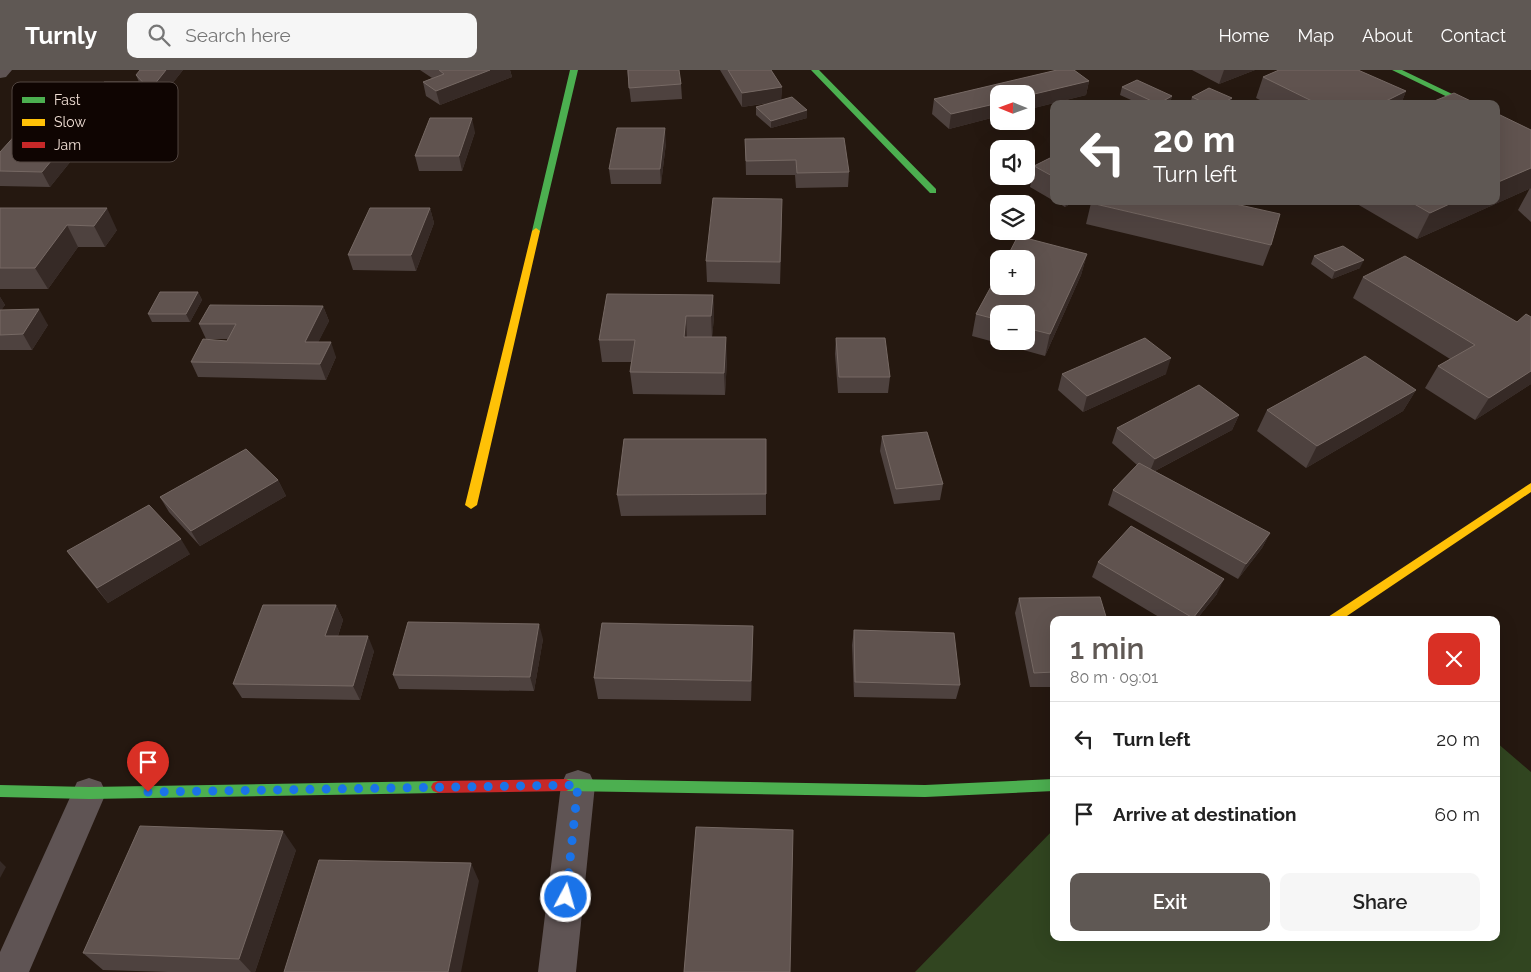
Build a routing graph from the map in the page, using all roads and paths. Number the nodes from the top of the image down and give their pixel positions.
1 (3, 70) edge
2 (574, 70) edge
3 (815, 70) edge
4 (1396, 70) edge
5 (0, 73) edge
6 (1460, 100) edge
7 (933, 191) dead end
8 (1531, 488) edge
9 (471, 505) dead end
10 (1338, 616) edge
11 (578, 785) junction
12 (1050, 786) edge
13 (0, 790) edge
14 (89, 794) junction
15 (10, 972) edge
16 (557, 972) edge

1 - 5 street
2 - 9 street
3 - 7 street
4 - 6 street
8 - 10 street
11 - 12 street
11 - 14 street
11 - 16 street
13 - 14 street
14 - 15 street

